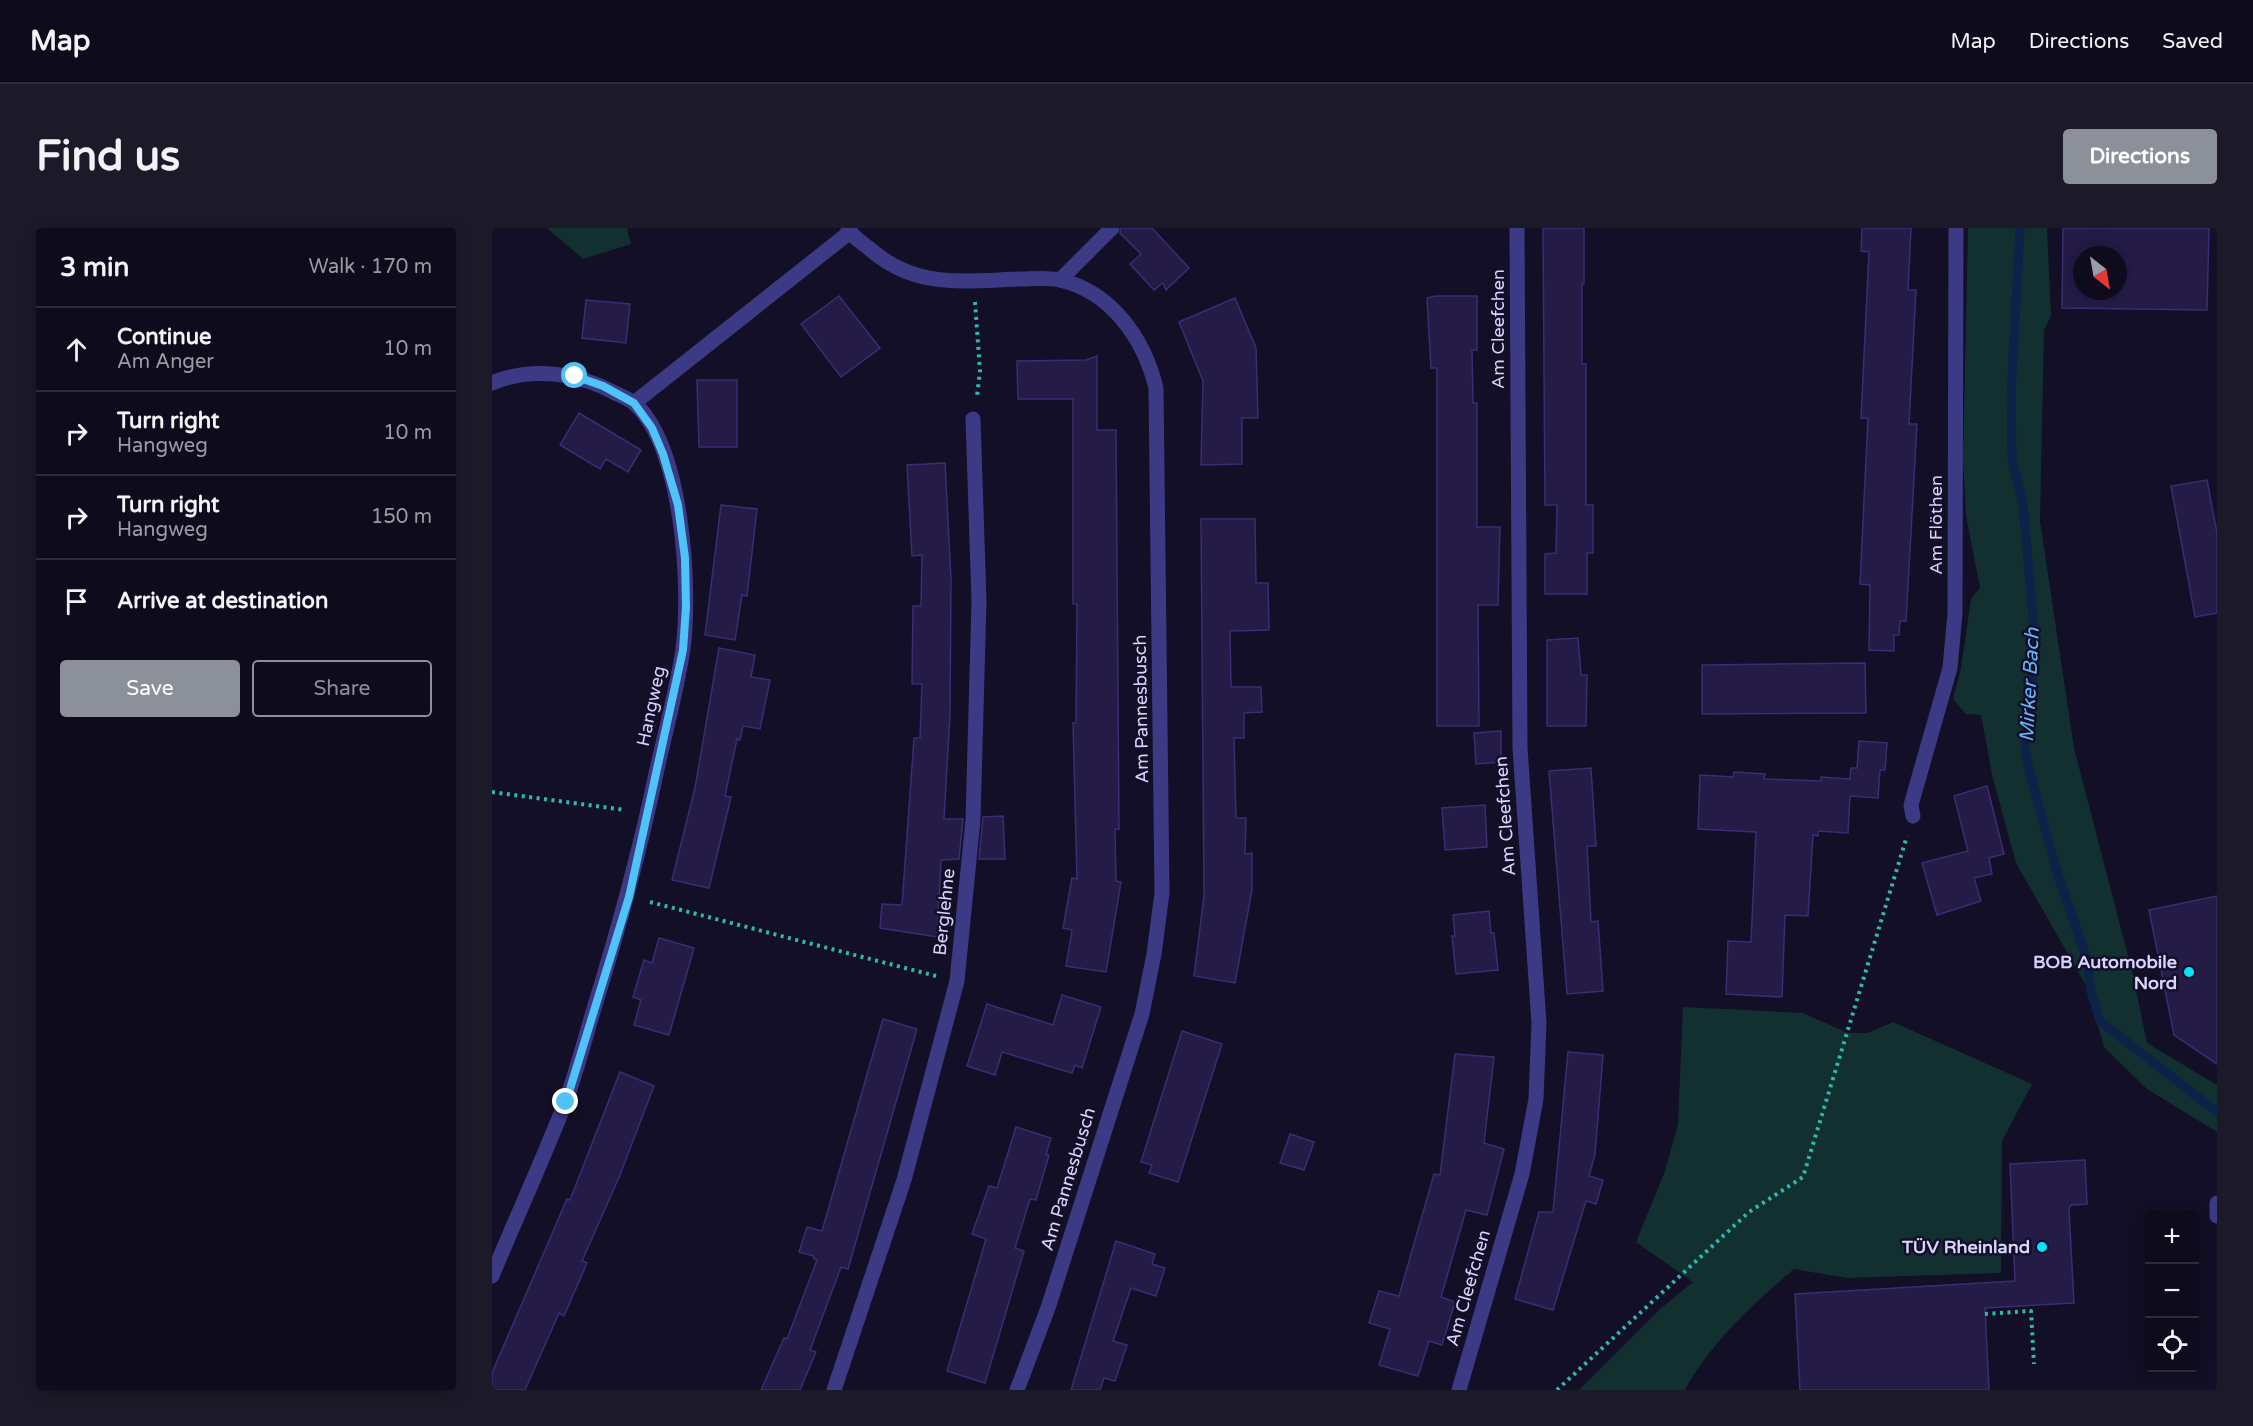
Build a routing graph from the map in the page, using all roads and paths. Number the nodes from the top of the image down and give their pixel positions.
1 (1112, 228) edge
2 (1517, 228) edge
3 (1956, 228) edge
4 (849, 230) edge
5 (1060, 280) junction
6 (975, 302) dead end
7 (980, 371) dead end
8 (492, 383) edge
9 (634, 403) junction
10 (973, 419) dead end
11 (492, 792) edge
12 (648, 814) junction
13 (1913, 816) joint
14 (629, 897) junction
15 (957, 981) junction
16 (2217, 1203) edge
17 (2217, 1216) edge
18 (492, 1276) edge
19 (1985, 1314) dead end
20 (2034, 1364) dead end
21 (834, 1390) edge
22 (1017, 1390) edge
23 (1459, 1390) edge
24 (1557, 1390) edge

1 - 5 street
2 - 23 street, Am Cleefchen
3 - 13 street, Am Flöthen
4 - 5 street, Am Pannesbusch
4 - 9 street
5 - 22 street, Am Pannesbusch
6 - 7 path
8 - 9 street
9 - 12 street, Hangweg
10 - 15 street, Berglehne
11 - 12 path
12 - 14 street, Hangweg
13 - 24 path
14 - 15 path
14 - 18 street, Hangweg
15 - 21 street, Berglehne
16 - 17 street
19 - 20 path

